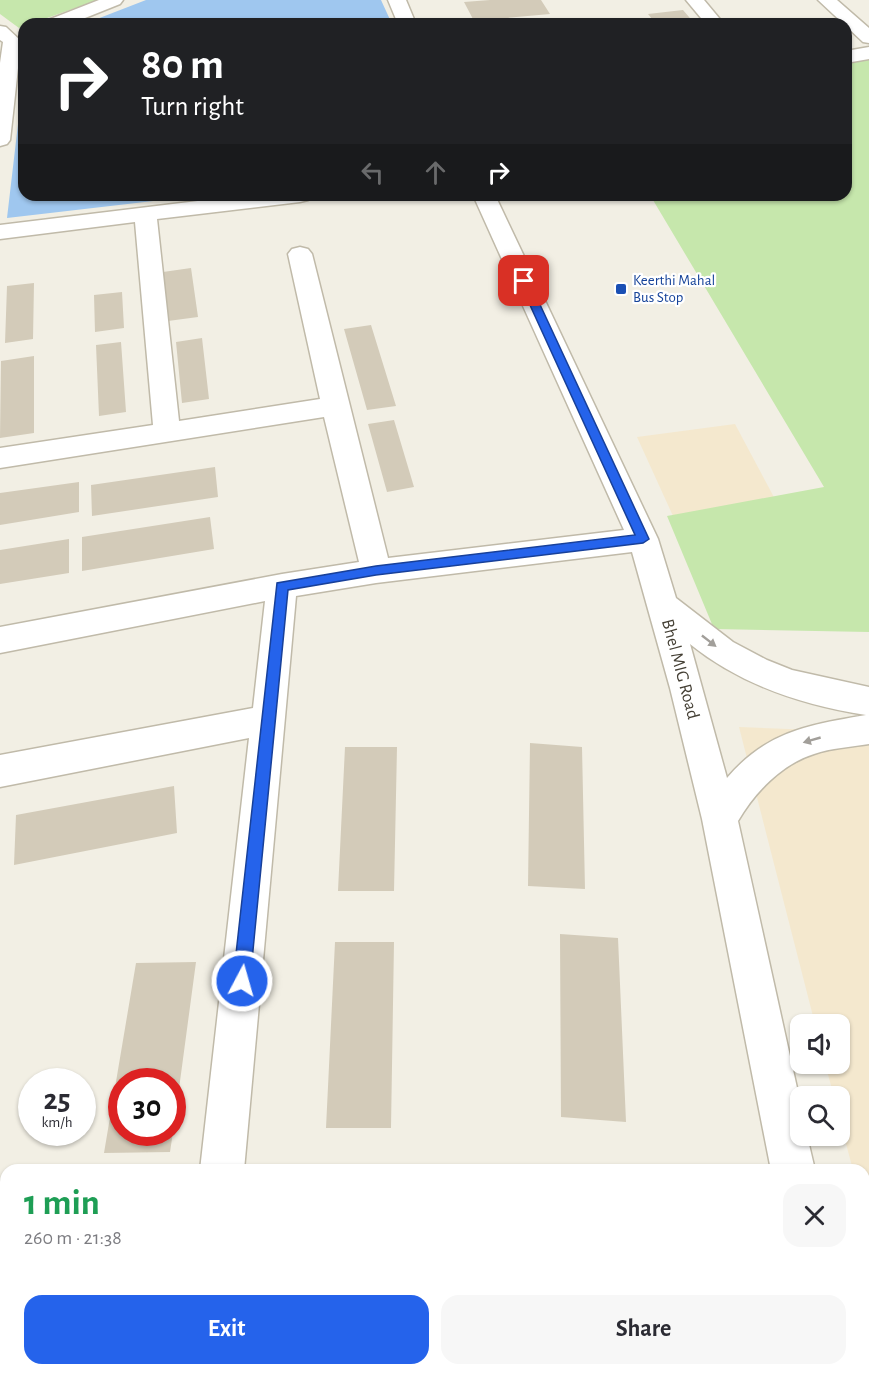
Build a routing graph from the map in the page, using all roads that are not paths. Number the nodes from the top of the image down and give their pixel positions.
1 (114, 0) edge
2 (397, 0) edge
3 (695, 0) edge
4 (827, 0) edge
5 (69, 18) edge
6 (404, 18) edge
7 (710, 18) edge
8 (847, 18) edge
9 (852, 23) edge
10 (9, 38) edge
11 (869, 38) edge
12 (869, 53) edge
13 (852, 56) edge
14 (0, 140) edge
15 (251, 201) edge
16 (487, 201) edge
17 (145, 214) junction
18 (0, 232) edge
19 (300, 254) dead end
20 (334, 406) junction
21 (167, 431) junction
22 (0, 458) edge
23 (643, 539) junction
24 (376, 571) junction
25 (282, 586) junction
26 (663, 605) junction
27 (0, 640) edge
28 (869, 701) edge
29 (269, 720) junction
30 (869, 729) edge
31 (0, 771) edge
32 (720, 819) junction
33 (223, 1164) edge
34 (793, 1164) edge

1 - 5 street
2 - 6 street
3 - 7 street
4 - 8 street
9 - 11 street
10 - 14 street
12 - 13 street
15 - 17 street
16 - 23 street, Bhel MIG Road
17 - 18 street
17 - 21 street
19 - 20 street
20 - 21 street
20 - 24 street
21 - 22 street
23 - 24 street
23 - 26 street, Bhel MIG Road
24 - 25 street
25 - 27 street
25 - 29 street
26 -> 28 street
26 - 32 street, Bhel MIG Road
29 - 31 street
29 - 33 street
30 -> 32 street
32 - 34 street, Bhel MIG Road

